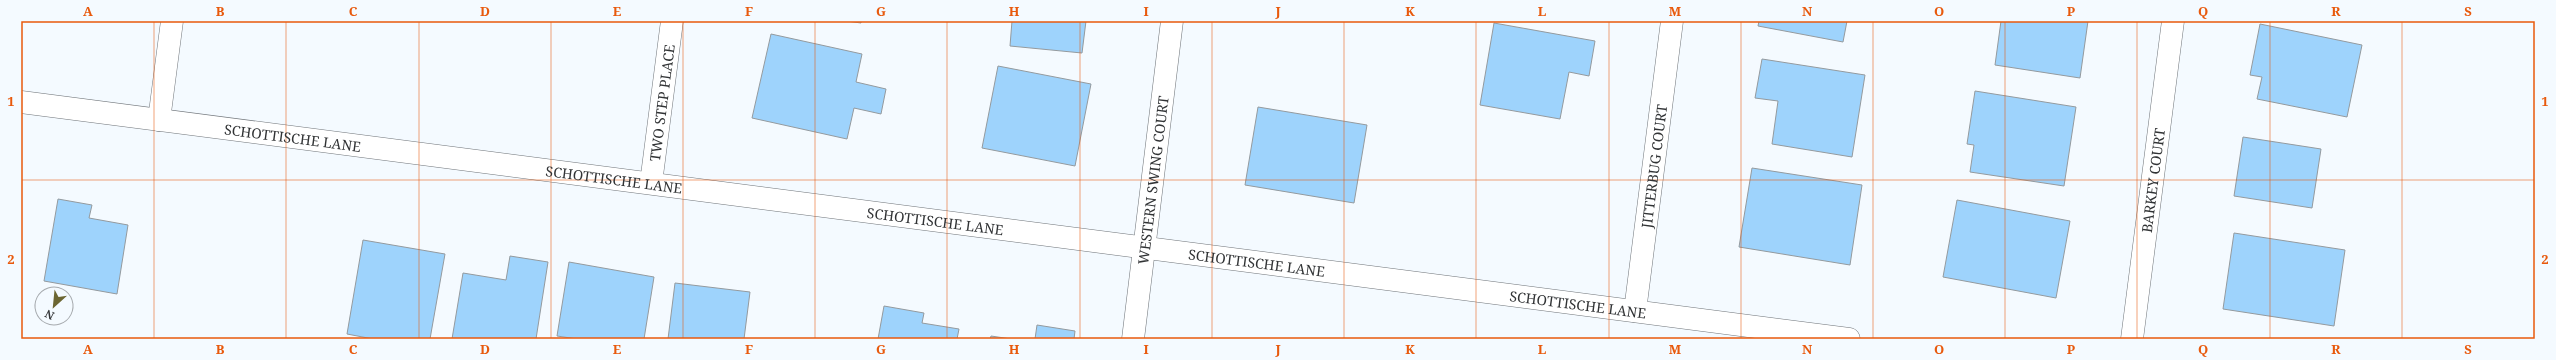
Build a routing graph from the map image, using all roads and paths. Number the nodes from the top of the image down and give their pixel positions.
1 (172, 21) edge
2 (672, 21) edge
3 (1172, 21) edge
4 (1672, 21) edge
5 (2173, 21) edge
6 (21, 102) edge
7 (159, 120) junction
8 (651, 184) junction
9 (1143, 247) junction
10 (1635, 311) junction
11 (1133, 339) edge
12 (1849, 339) edge
13 (2132, 339) edge

1 - 7 street
2 - 8 street, TWO STEP PLACE
3 - 9 street, WESTERN SWING COURT
4 - 10 street, JITTERBUG COURT
5 - 13 street, BARKEY COURT
6 - 7 street, SCHOTTISCHE LANE
7 - 8 street, SCHOTTISCHE LANE
8 - 9 street, SCHOTTISCHE LANE
9 - 10 street, SCHOTTISCHE LANE
9 - 11 street, WESTERN SWING COURT
10 - 12 street, SCHOTTISCHE LANE

